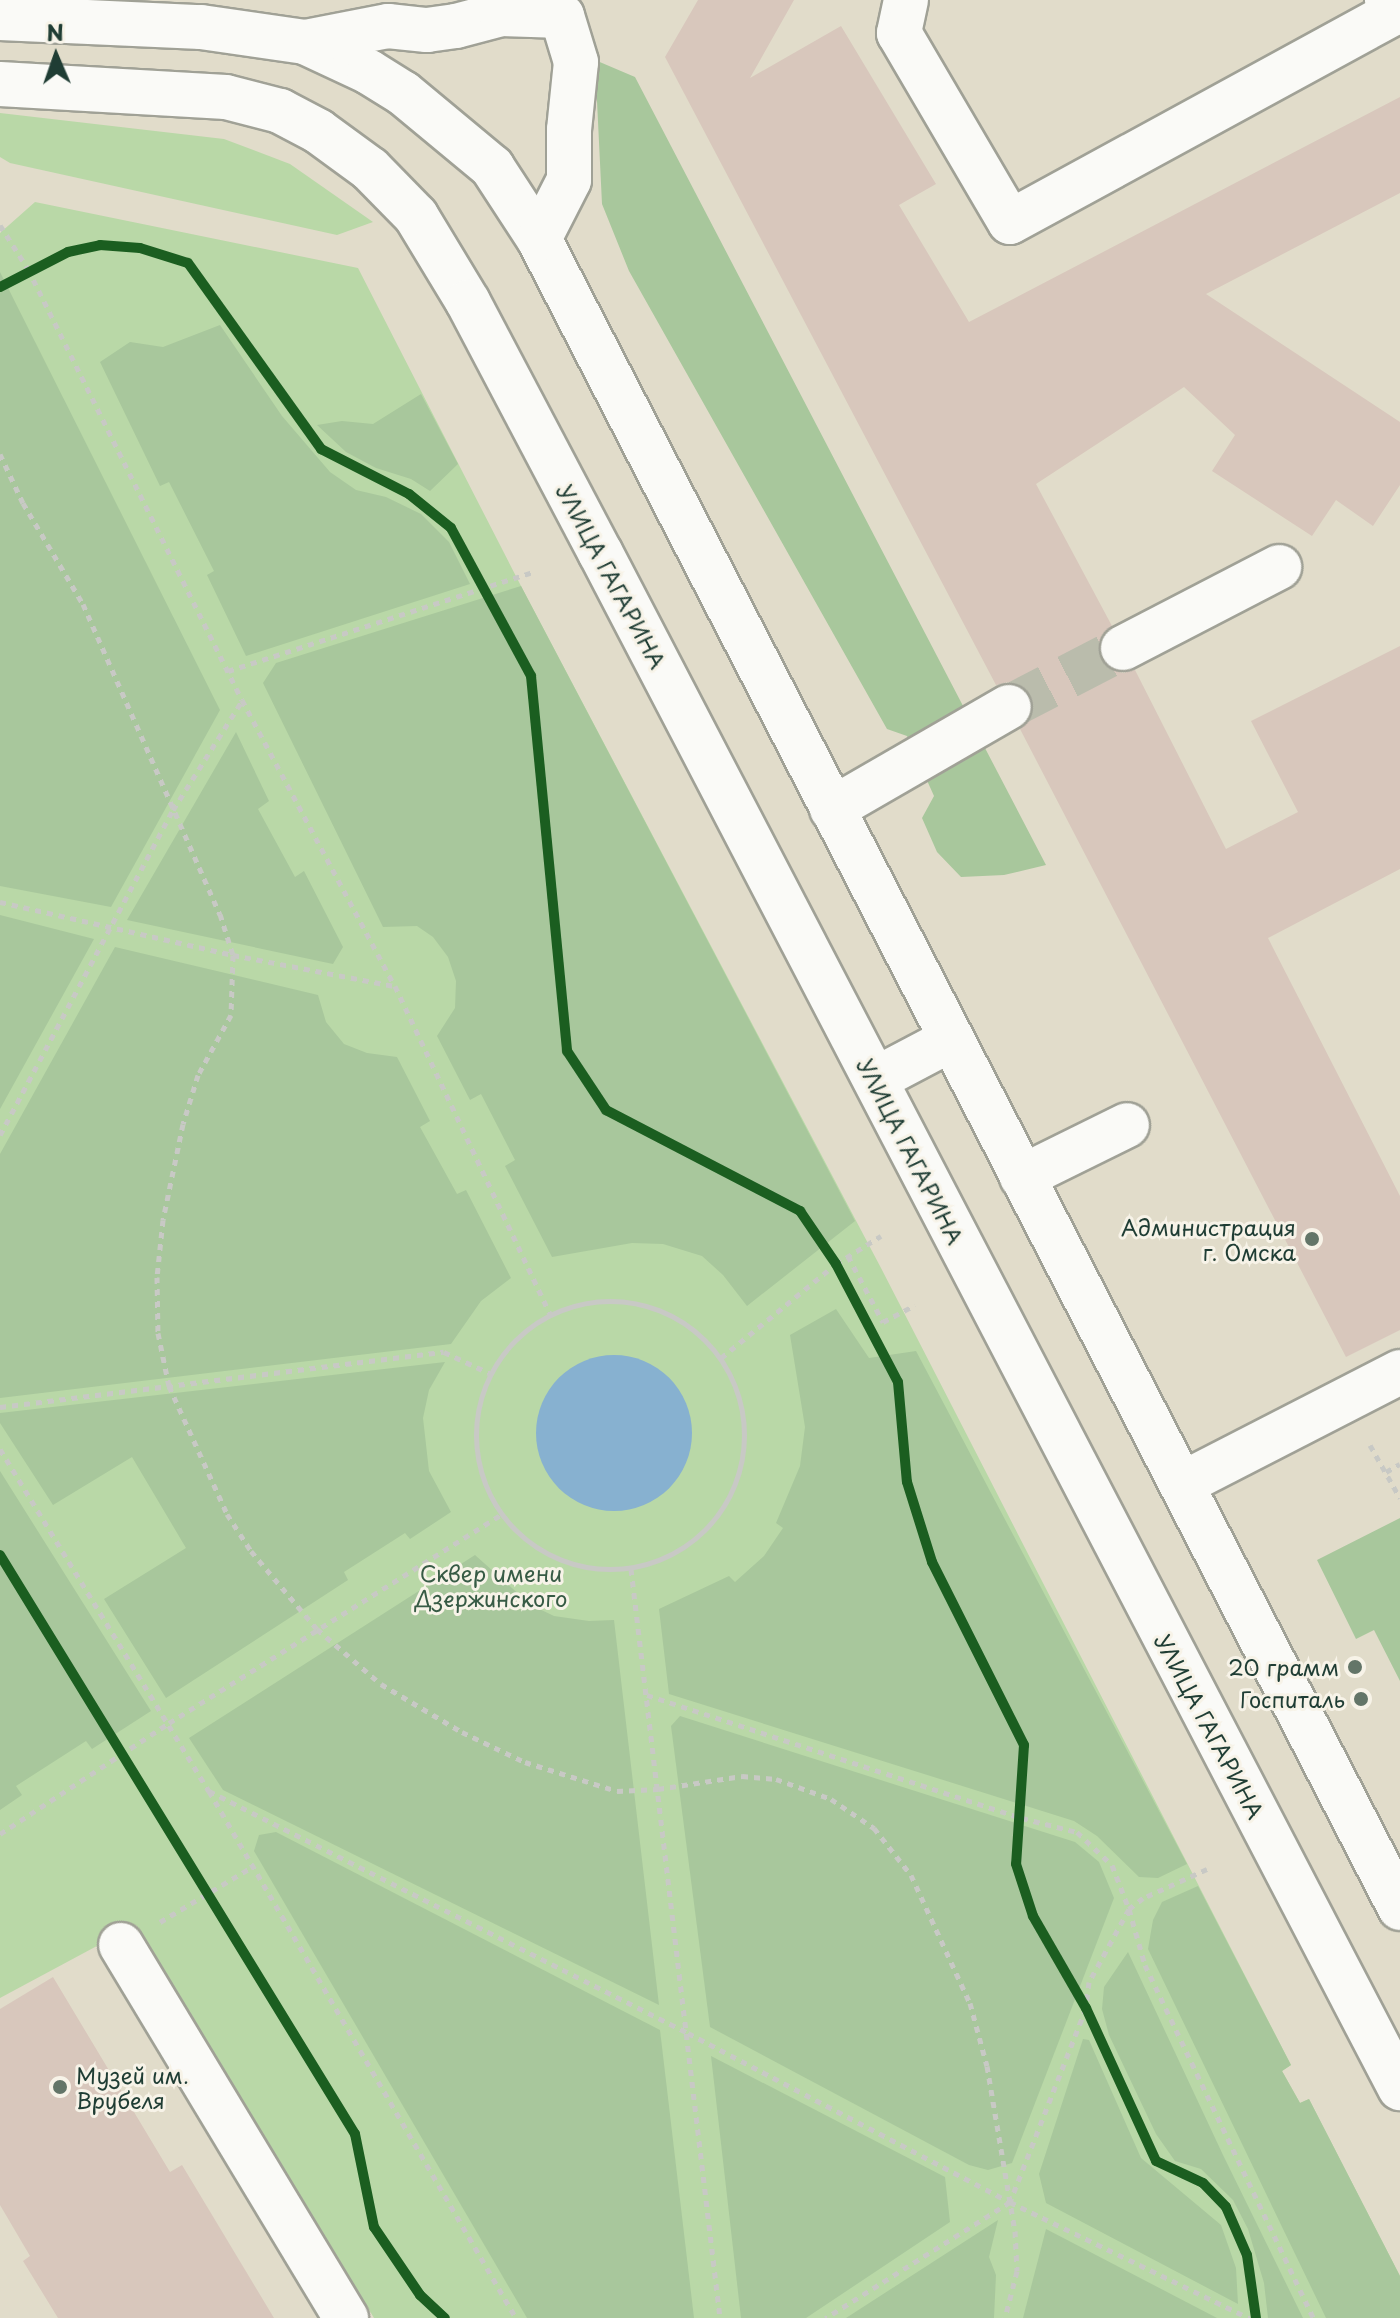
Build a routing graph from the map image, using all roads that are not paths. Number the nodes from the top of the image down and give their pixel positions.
1 (906, 0) edge
2 (1387, 0) edge
3 (567, 8) edge
4 (0, 18) edge
5 (305, 42) junction
6 (0, 84) edge
7 (539, 239) junction
8 (1279, 567) dead end
9 (1123, 648) tunnel mouth
10 (1009, 707) tunnel mouth
11 (832, 809) junction
12 (950, 1040) junction
13 (876, 1079) junction
14 (1127, 1125) dead end
15 (1022, 1177) junction
16 (1400, 1372) edge
17 (1182, 1484) junction
18 (1397, 1896) edge
19 (121, 1945) road end
20 (1400, 2088) edge
21 (346, 2318) edge

1 - 2 main road
3 - 5 main road
3 - 7 main road
4 - 5 main road
5 - 7 main road
6 - 13 main road, УЛИЦА ГАГАРИНА
7 - 11 main road
8 - 9 main road
10 - 11 main road
11 - 12 main road
12 - 13 main road
12 - 15 main road
13 - 20 main road, УЛИЦА ГАГАРИНА
14 - 15 main road
15 - 17 main road
16 - 17 main road
17 - 18 main road
19 - 21 main road

